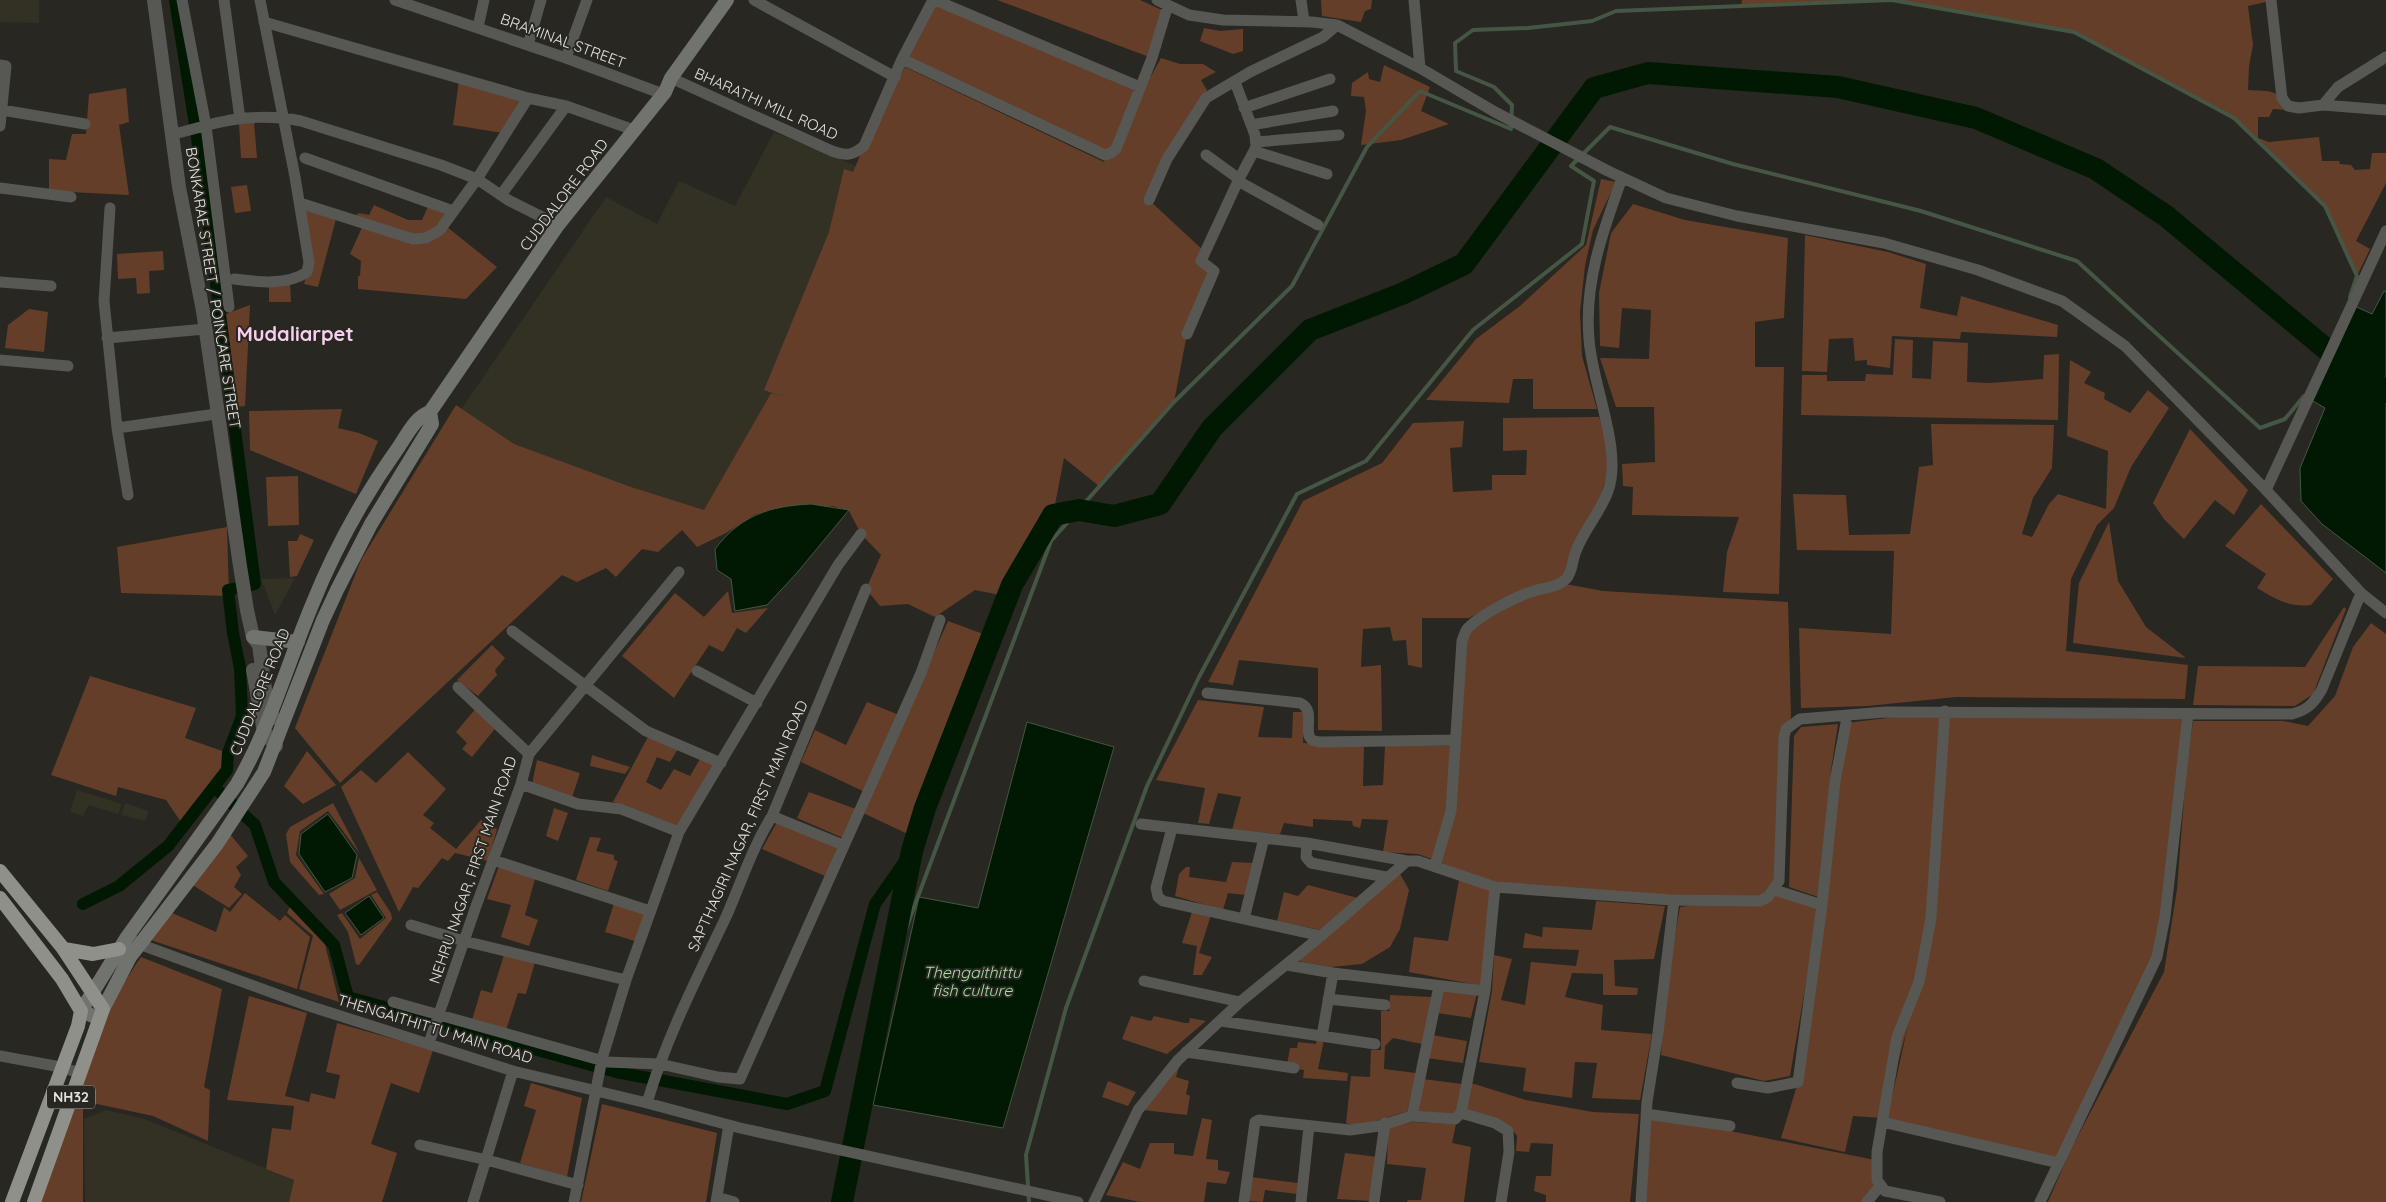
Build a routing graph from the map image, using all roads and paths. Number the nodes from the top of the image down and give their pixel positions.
1 (154, 0) edge
2 (182, 0) edge
3 (224, 0) edge
4 (260, 0) edge
5 (395, 0) edge
6 (484, 0) edge
7 (541, 0) edge
8 (587, 0) edge
9 (727, 0) edge
10 (754, 0) edge
11 (934, 0) edge
12 (1157, 0) edge
13 (1300, 0) edge
14 (1414, 0) edge
15 (2271, 0) edge
16 (414, 3) edge
17 (1168, 5) junction
18 (1304, 21) junction
19 (264, 22) junction
20 (1337, 25) junction
21 (478, 27) junction
22 (528, 45) junction
23 (2386, 57) edge
24 (566, 58) junction
25 (902, 59) junction
26 (0, 65) edge
27 (1420, 68) junction
28 (894, 77) junction
29 (671, 78) junction
30 (1330, 79) dead end
31 (1235, 82) junction
32 (1140, 87) junction
33 (663, 94) junction
34 (528, 98) junction
35 (2323, 105) junction
36 (566, 106) junction
37 (1244, 108) junction
38 (2, 110) junction
39 (2386, 110) edge
40 (1333, 111) dead end
41 (283, 117) junction
42 (240, 119) junction
43 (85, 124) dead end
44 (1251, 125) junction
45 (0, 126) edge
46 (206, 126) junction
47 (634, 130) junction
48 (175, 133) junction
49 (1339, 135) dead end
50 (1255, 147) junction
51 (1206, 155) dead end
52 (305, 158) dead end
53 (1327, 174) dead end
54 (1622, 178) junction
55 (477, 179) junction
56 (1238, 180) junction
57 (0, 188) edge
58 (501, 195) junction
59 (72, 197) dead end
60 (1149, 200) dead end
61 (300, 203) junction
62 (110, 208) dead end
63 (453, 211) junction
64 (558, 225) junction
65 (1318, 225) dead end
66 (2386, 231) edge
67 (234, 279) dead end
68 (0, 282) edge
69 (51, 286) dead end
70 (229, 307) dead end
71 (205, 329) junction
72 (1187, 334) dead end
73 (107, 338) junction
74 (0, 360) edge
75 (68, 366) dead end
76 (430, 412) junction
77 (216, 414) junction
78 (117, 428) junction
79 (2266, 490) junction
80 (128, 495) dead end
81 (861, 534) dead end
82 (679, 572) dead end
83 (866, 589) dead end
84 (2361, 593) junction
85 (2386, 613) edge
86 (940, 620) dead end
87 (512, 631) dead end
88 (253, 637) junction
89 (298, 642) junction
90 (697, 671) dead end
91 (458, 687) dead end
92 (584, 687) junction
93 (1208, 693) dead end
94 (757, 703) junction
95 (1945, 711) junction
96 (2188, 714) junction
97 (271, 715) junction
98 (1846, 723) dead end
99 (281, 731) junction
100 (264, 732) junction
101 (1456, 740) junction
102 (276, 746) junction
103 (529, 754) junction
104 (721, 763) junction
105 (521, 784) junction
106 (772, 816) junction
107 (1141, 824) dead end
108 (1172, 828) junction
109 (679, 832) junction
110 (1264, 838) junction
111 (1308, 843) junction
112 (843, 845) junction
113 (493, 860) junction
114 (1407, 861) junction
115 (1435, 866) junction
116 (0, 871) edge
117 (1386, 878) junction
118 (11, 884) junction
119 (1495, 887) junction
120 (1775, 890) junction
121 (0, 894) edge
122 (0, 898) edge
123 (1674, 900) junction
124 (1822, 905) junction
125 (650, 911) junction
126 (1244, 918) junction
127 (411, 925) dead end
128 (1322, 936) junction
129 (464, 941) junction
130 (123, 943) junction
131 (139, 944) junction
132 (64, 949) junction
133 (1287, 965) junction
134 (1333, 973) junction
135 (626, 980) junction
136 (1144, 982) dead end
137 (1439, 986) junction
138 (1485, 991) junction
139 (92, 994) junction
140 (1328, 998) junction
141 (393, 1002) dead end
142 (1240, 1002) junction
143 (1386, 1006) dead end
144 (80, 1012) junction
145 (100, 1014) junction
146 (439, 1017) junction
147 (1221, 1021) junction
148 (1322, 1036) junction
149 (430, 1040) junction
150 (1375, 1044) dead end
151 (1186, 1052) junction
152 (0, 1056) edge
153 (602, 1062) junction
154 (61, 1068) junction
155 (1294, 1068) dead end
156 (658, 1069) junction
157 (513, 1070) junction
158 (79, 1073) junction
159 (1737, 1083) dead end
160 (596, 1086) junction
161 (647, 1103) junction
162 (1461, 1113) junction
163 (1646, 1114) junction
164 (1412, 1116) junction
165 (1882, 1122) junction
166 (1385, 1123) junction
167 (1309, 1126) junction
168 (1730, 1126) dead end
169 (735, 1127) junction
170 (420, 1145) dead end
171 (487, 1160) junction
172 (2059, 1163) junction
173 (578, 1185) junction
174 (1880, 1186) junction
175 (716, 1200) edge
176 (12, 1202) edge
177 (34, 1202) edge
178 (473, 1202) edge
179 (574, 1202) edge
180 (734, 1202) edge
181 (1078, 1202) edge
182 (1094, 1202) edge
183 (1244, 1202) edge
184 (1301, 1202) edge
185 (1374, 1202) edge
186 (1501, 1202) edge
187 (1640, 1202) edge
188 (1867, 1202) edge
189 (1940, 1202) edge
190 (2040, 1202) edge

1 - 48 street, BONKARAE STREET / POINCARE STREET
2 - 46 street
3 - 42 street
4 - 19 street
5 - 16 street, BRAMINAL STREET
6 - 21 street
7 - 22 street
8 - 24 street
9 - 29 main road, CUDDALORE ROAD
10 - 28 street
11 - 25 street, BHARATHI MILL ROAD
11 - 32 street
12 - 17 street
13 - 18 street
14 - 27 street
15 - 35 street
16 - 21 street, BRAMINAL STREET
17 - 18 street
17 - 32 street
18 - 20 street
19 - 34 street
19 - 41 street
20 - 27 street
20 - 31 street
21 - 22 street, BRAMINAL STREET
22 - 24 street, BRAMINAL STREET
23 - 35 street
24 - 33 street, BRAMINAL STREET
25 - 28 street, BHARATHI MILL ROAD
25 - 32 street
26 - 38 street
27 - 54 street
28 - 29 street, BHARATHI MILL ROAD
29 - 33 main road, CUDDALORE ROAD
30 - 37 street
31 - 37 street
31 - 60 street
33 - 47 main road, CUDDALORE ROAD
34 - 36 street
34 - 55 street
35 - 39 street
36 - 47 street
36 - 58 street
37 - 44 street
38 - 43 street
38 - 45 street
40 - 44 street
41 - 42 street
41 - 55 street
41 - 61 street
42 - 46 street
44 - 50 street
46 - 48 street
46 - 70 street
47 - 64 main road, CUDDALORE ROAD
48 - 71 street, BONKARAE STREET / POINCARE STREET
49 - 50 street
50 - 53 street
50 - 56 street
51 - 56 street
52 - 63 street
54 - 79 street
54 - 101 street
55 - 58 street
55 - 63 street
56 - 65 street
56 - 72 street
57 - 59 street
58 - 64 street
61 - 63 street
61 - 67 street
62 - 73 street
64 - 76 main road, CUDDALORE ROAD
66 - 79 street
68 - 69 street
71 - 73 street
71 - 77 street, BONKARAE STREET / POINCARE STREET
73 - 78 street
74 - 75 street
76 - 89 main road, CUDDALORE ROAD
76 - 99 main road, CUDDALORE ROAD
77 - 78 street
77 - 88 street, BONKARAE STREET / POINCARE STREET
78 - 80 street
79 - 84 street
81 - 94 street
82 - 92 street, NEHRU NAGAR, FIRST MAIN ROAD
83 - 106 street, SAPTHAGIRI NAGAR, FIRST MAIN ROAD
84 - 85 street
84 - 96 street
86 - 112 street
87 - 92 street
88 - 89 main road
88 - 97 street
88 - 100 street
89 - 97 main road, CUDDALORE ROAD
90 - 94 street
91 - 103 street
92 - 103 street, NEHRU NAGAR, FIRST MAIN ROAD
92 - 104 street
93 - 101 street
94 - 104 street
95 - 96 street
95 - 120 street
95 - 165 street
96 - 172 street
97 - 99 street
97 - 100 main road, CUDDALORE ROAD
98 - 124 street
99 - 102 main road, CUDDALORE ROAD
100 - 102 street
100 - 130 main road, CUDDALORE ROAD
101 - 115 street
102 - 131 main road, CUDDALORE ROAD
103 - 105 street, NEHRU NAGAR, FIRST MAIN ROAD
104 - 109 street
105 - 109 street
105 - 113 street, NEHRU NAGAR, FIRST MAIN ROAD
106 - 112 street
106 - 156 street, SAPTHAGIRI NAGAR, FIRST MAIN ROAD
107 - 108 street
108 - 110 street
108 - 126 street
109 - 125 street
110 - 111 street
110 - 126 street
111 - 114 street
111 - 117 street
112 - 156 street
113 - 125 street
113 - 129 street, NEHRU NAGAR, FIRST MAIN ROAD
114 - 115 street
114 - 117 street
115 - 119 street
116 - 118 highway
117 - 128 street
118 - 121 highway
118 - 132 highway
119 - 123 street
119 - 138 street
120 - 123 street
120 - 124 street
122 - 144 highway
123 - 163 street
124 - 159 street
125 - 135 street
126 - 128 street
127 - 129 street
128 - 133 street
129 - 135 street
129 - 146 street, NEHRU NAGAR, FIRST MAIN ROAD
130 - 131 street, THENGAITHITTU MAIN ROAD
130 - 132 highway
130 - 139 main road, CUDDALORE ROAD
131 - 145 main road, CUDDALORE ROAD
131 - 149 street, THENGAITHITTU MAIN ROAD
132 - 139 highway
133 - 134 street
133 - 142 street
134 - 137 street
134 - 140 street
135 - 153 street
136 - 142 street
137 - 138 street
137 - 164 street
138 - 162 street
139 - 144 main road, CUDDALORE ROAD
139 - 145 highway
140 - 143 street
140 - 148 street
141 - 146 street
142 - 147 street
144 - 145 main road
144 - 154 highway, NH32
145 - 158 highway, NH32
146 - 149 street, NEHRU NAGAR, FIRST MAIN ROAD
146 - 153 street
147 - 148 street
147 - 151 street
148 - 150 street
149 - 157 street, THENGAITHITTU MAIN ROAD
151 - 155 street
151 - 182 street
152 - 154 street
153 - 156 street
153 - 160 street
154 - 158 street
154 - 176 highway, NH32
156 - 161 street, SAPTHAGIRI NAGAR, FIRST MAIN ROAD
157 - 160 street, THENGAITHITTU MAIN ROAD
157 - 171 street
158 - 177 highway, NH32
160 - 161 street, THENGAITHITTU MAIN ROAD
160 - 173 street
161 - 169 street, THENGAITHITTU MAIN ROAD
162 - 164 street
162 - 186 street
163 - 168 street
163 - 187 street
164 - 166 street
165 - 172 street
165 - 174 street
166 - 167 street
166 - 185 street
167 - 183 street
167 - 184 street
169 - 175 street
169 - 181 street, THENGAITHITTU MAIN ROAD
170 - 171 street
171 - 173 street
171 - 178 street
172 - 190 street
173 - 179 street
174 - 188 street
174 - 189 street
175 - 180 street

